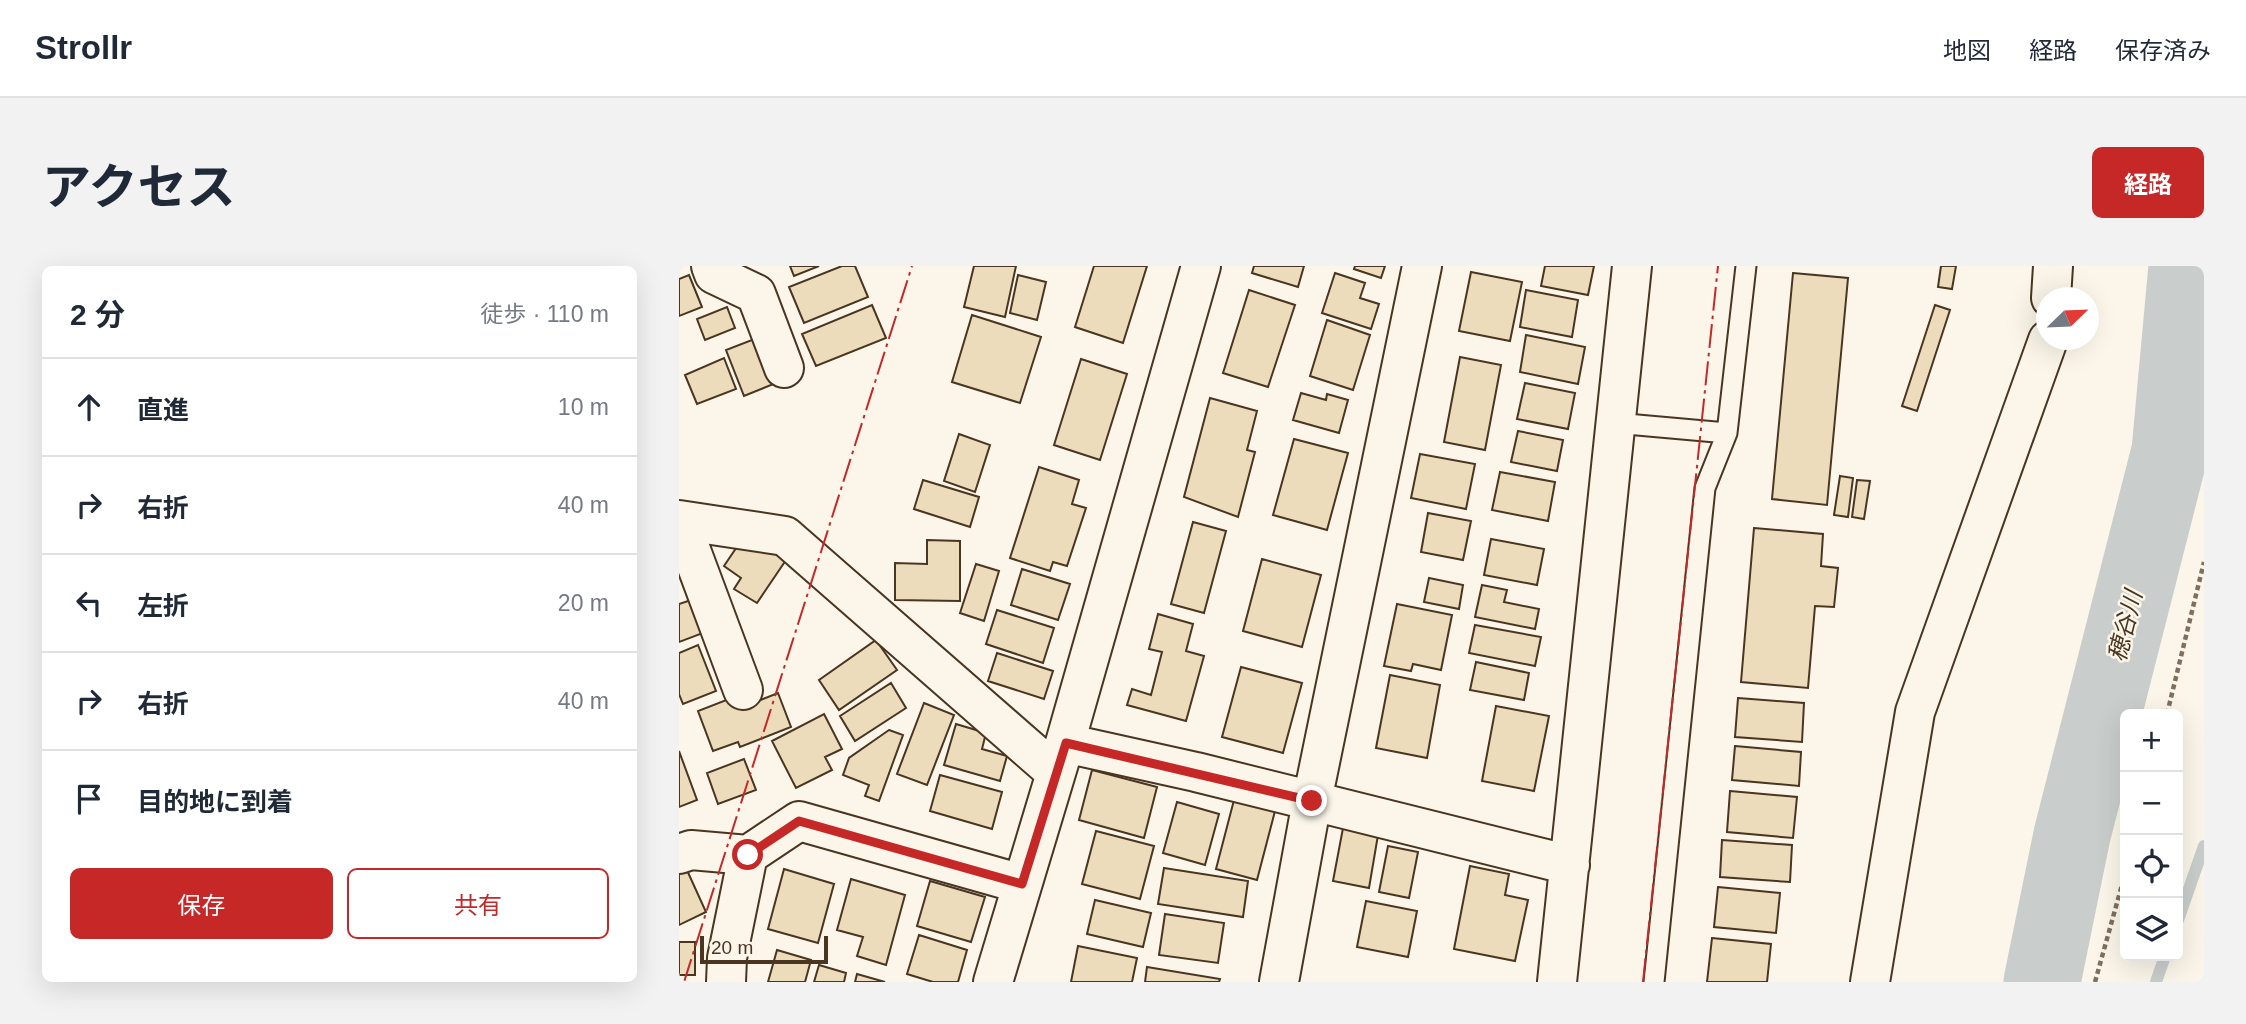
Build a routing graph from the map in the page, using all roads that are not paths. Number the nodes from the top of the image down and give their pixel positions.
1 (711, 266) edge
2 (1201, 266) edge
3 (1422, 266) edge
4 (1632, 266) edge
5 (1746, 266) edge
6 (2053, 266) edge
7 (2052, 287) edge
8 (2044, 350) edge
9 (784, 368) dead end
10 (1615, 423) junction
11 (1727, 433) junction
12 (680, 521) edge
13 (743, 690) dead end
14 (1060, 758) junction
15 (1312, 801) junction
16 (679, 854) edge
17 (748, 855) junction
18 (1570, 865) junction
19 (1022, 884) junction
20 (726, 982) edge
21 (993, 982) edge
22 (1279, 982) edge
23 (1557, 982) edge
24 (1654, 982) edge
25 (1870, 982) edge

1 - 9 street
2 - 14 street
3 - 15 street
4 - 10 street
5 - 11 lane
6 - 7 street
8 - 25 street
10 - 11 lane
10 - 18 street
11 - 24 lane
12 - 13 street
12 - 14 street
14 - 15 street
14 - 19 street
15 - 18 street
15 - 22 street
16 - 17 street
17 - 19 street
17 - 20 street
18 - 23 street
19 - 21 street

